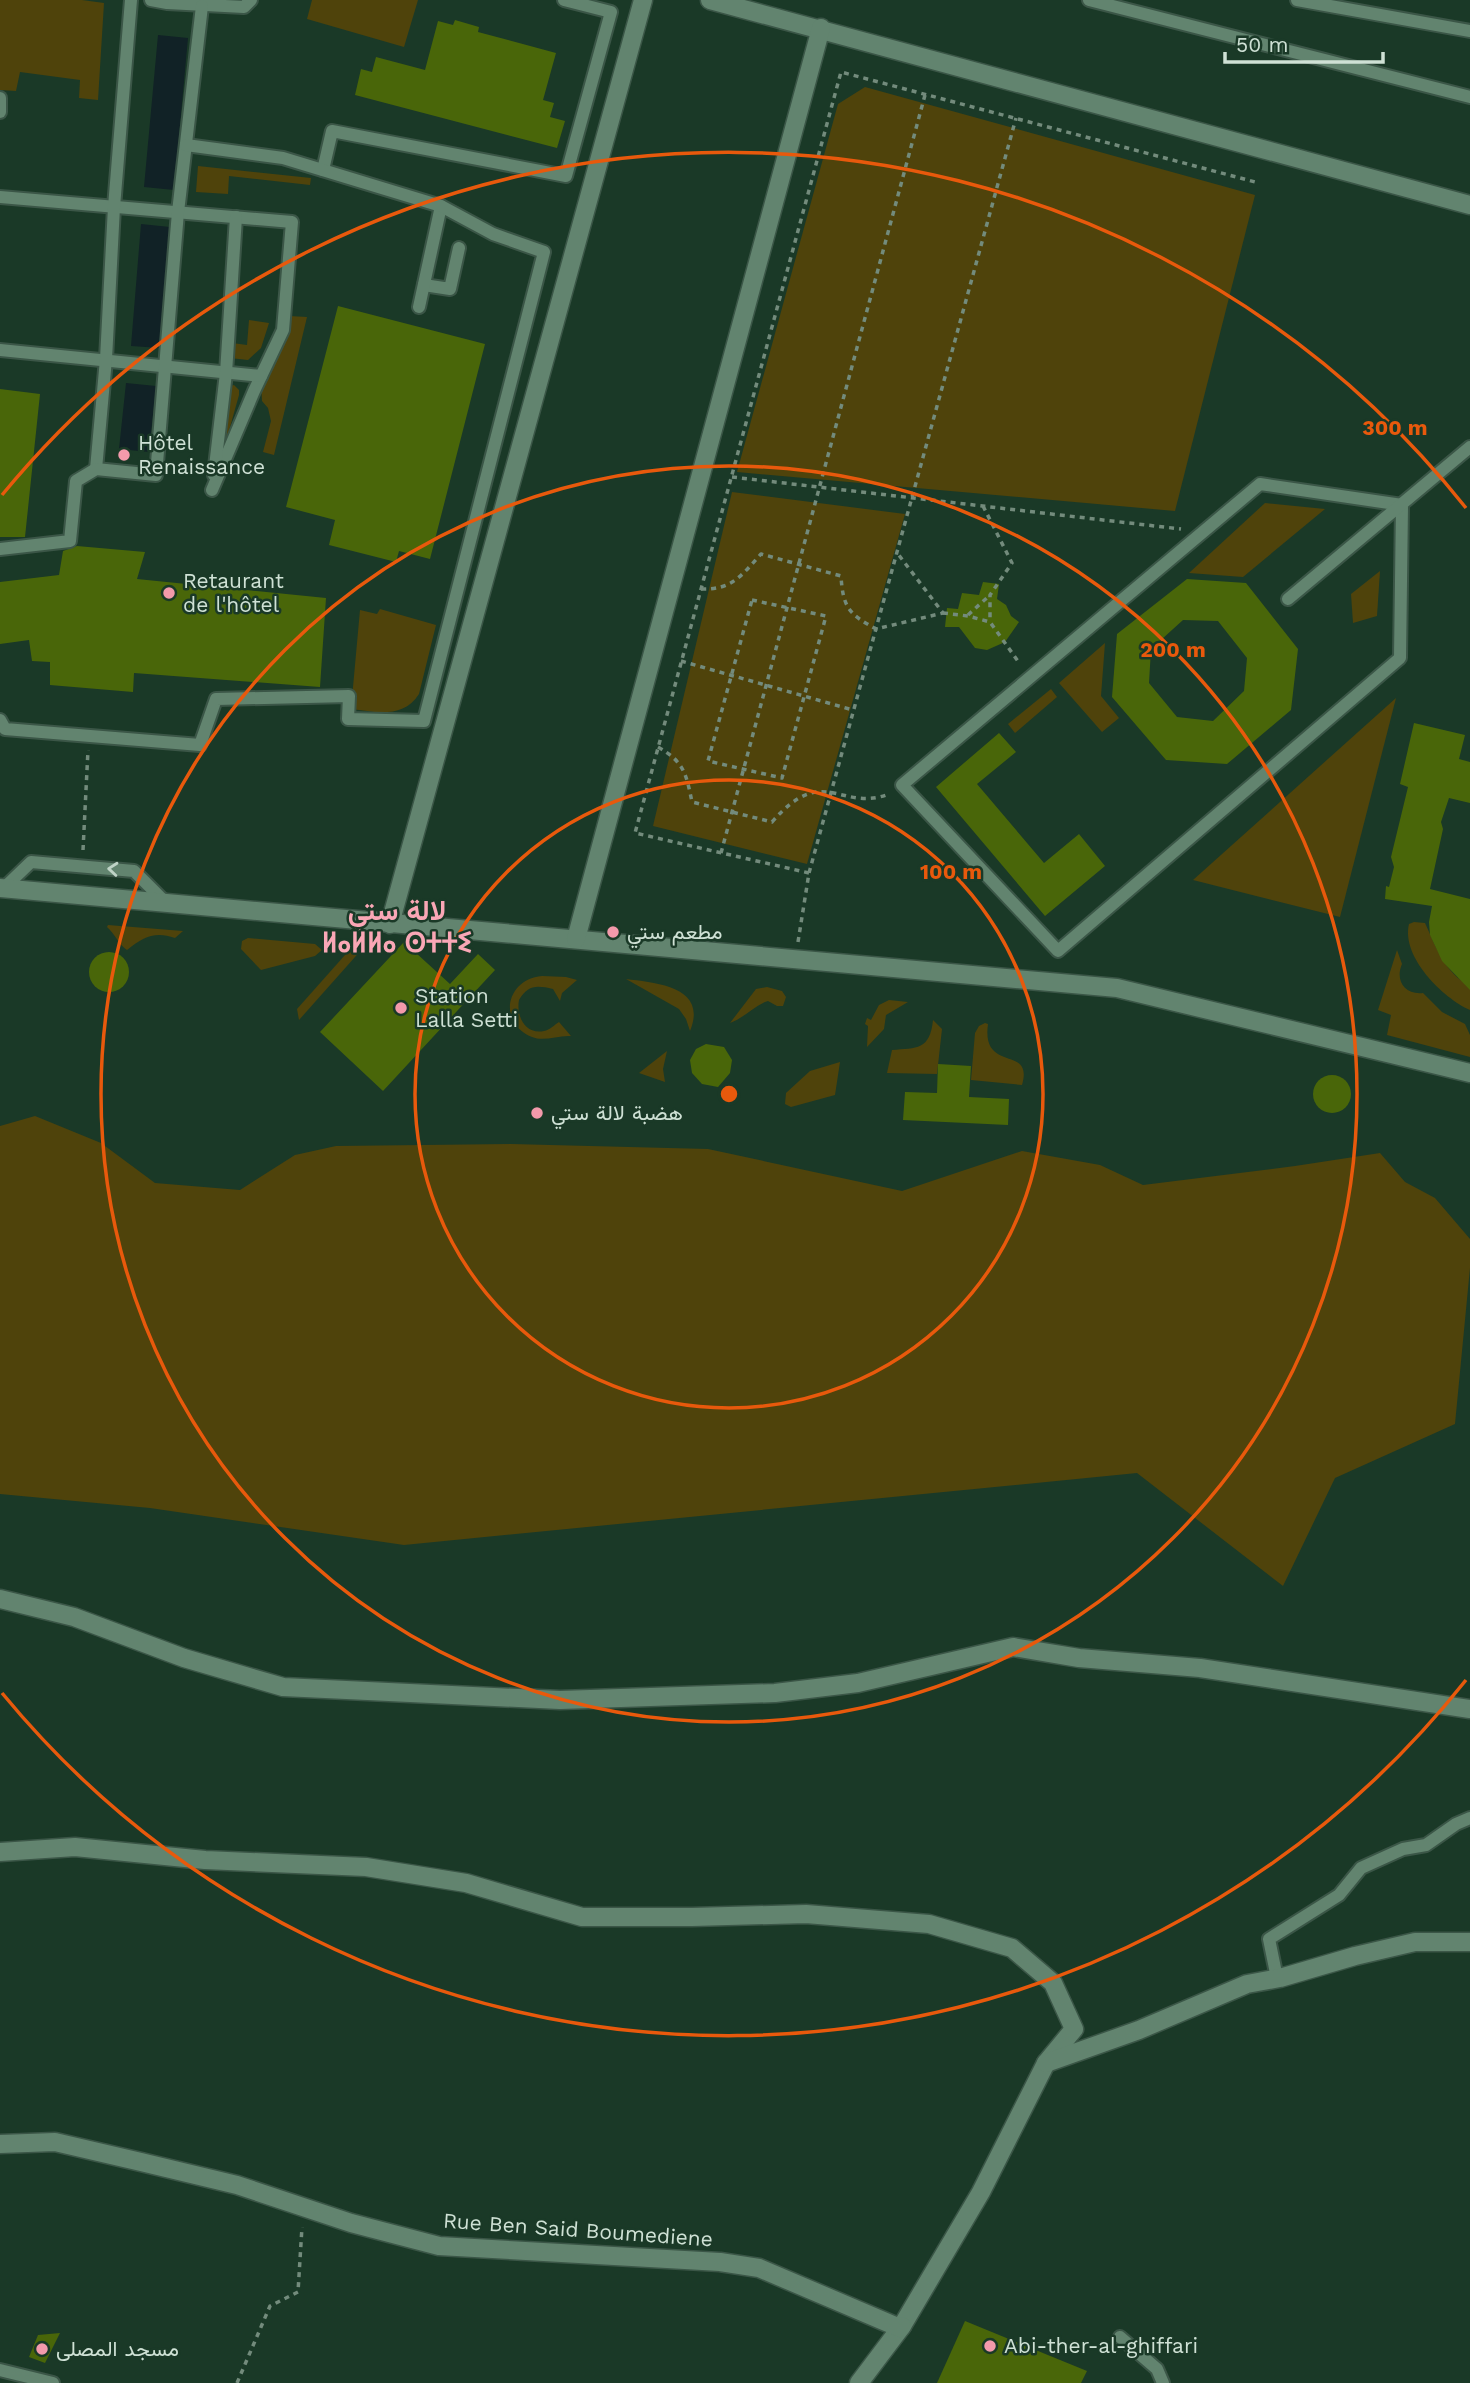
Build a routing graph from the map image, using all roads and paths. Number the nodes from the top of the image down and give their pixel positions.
1 (131, 0) edge
2 (151, 0) edge
3 (251, 0) edge
4 (564, 0) edge
5 (643, 0) edge
6 (710, 0) edge
7 (1089, 0) edge
8 (1297, 0) edge
9 (167, 2) edge
10 (202, 6) junction
11 (821, 28) junction
12 (1470, 31) edge
13 (925, 94) junction
14 (1470, 97) edge
15 (0, 98) edge
16 (0, 112) edge
17 (1016, 118) junction
18 (186, 145) junction
19 (323, 170) junction
20 (1259, 183) dead end
21 (0, 197) edge
22 (1470, 205) edge
23 (441, 206) junction
24 (114, 207) junction
25 (178, 212) junction
26 (236, 217) junction
27 (459, 248) dead end
28 (424, 285) junction
29 (419, 307) dead end
30 (0, 350) edge
31 (106, 359) junction
32 (165, 368) junction
33 (226, 373) junction
34 (261, 376) junction
35 (1470, 447) edge
36 (96, 469) junction
37 (732, 477) junction
38 (820, 487) junction
39 (913, 498) junction
40 (1402, 505) junction
41 (982, 506) junction
42 (1204, 531) junction
43 (0, 549) edge
44 (898, 553) junction
45 (799, 565) junction
46 (701, 589) junction
47 (990, 594) junction
48 (1288, 598) dead end
49 (787, 608) junction
50 (943, 613) junction
51 (968, 615) junction
52 (990, 622) junction
53 (876, 629) junction
54 (681, 661) junction
55 (732, 676) junction
56 (1030, 677) junction
57 (766, 685) junction
58 (805, 696) junction
59 (853, 710) junction
60 (0, 720) edge
61 (88, 736) junction
62 (658, 747) junction
63 (743, 769) junction
64 (902, 785) junction
65 (832, 792) junction
66 (732, 812) junction
67 (721, 853) junction
68 (82, 867) junction
69 (809, 873) junction
70 (2, 888) edge
71 (168, 904) junction
72 (390, 924) junction
73 (576, 939) junction
74 (795, 958) junction
75 (1470, 1073) edge
76 (0, 1599) edge
77 (1470, 1709) edge
78 (1470, 1818) edge
79 (0, 1852) edge
80 (1470, 1942) edge
81 (1277, 1978) junction
82 (1046, 2063) junction
83 (0, 2144) edge
84 (303, 2207) junction
85 (902, 2326) junction
86 (1120, 2337) dead end
87 (0, 2370) edge
88 (53, 2383) edge
89 (237, 2383) edge
90 (859, 2383) edge
91 (1163, 2383) edge

1 - 24 lane
2 - 9 lane
3 - 10 lane
4 - 19 lane
5 - 72 street
6 - 11 street
7 - 14 lane
8 - 12 lane
9 - 10 lane
10 - 18 lane
11 - 22 street
11 - 73 street
13 - 17 path
13 - 37 path
13 - 38 path
15 - 16 lane
17 - 20 path
17 - 39 path
18 - 19 lane
18 - 25 lane
19 - 23 lane
21 - 24 lane
23 - 28 lane
23 - 61 lane
24 - 25 lane
24 - 31 lane
25 - 26 lane
25 - 32 lane
26 - 33 lane
26 - 34 lane
27 - 28 lane
28 - 29 lane
30 - 31 lane
31 - 32 lane
31 - 36 lane
32 - 33 lane
32 - 36 lane
33 - 34 lane
33 - 34 lane
35 - 40 lane
36 - 43 lane
37 - 38 path
37 - 46 path
38 - 39 path
38 - 45 path
39 - 41 path
39 - 44 path
40 - 42 lane
40 - 48 lane
40 - 64 lane
41 - 42 path
41 - 47 path
42 - 56 lane
44 - 50 path
44 - 53 path
45 - 46 path
45 - 49 path
45 - 53 path
46 - 54 path
47 - 51 path
47 - 52 path
49 - 55 path
49 - 57 path
49 - 58 path
50 - 51 path
50 - 53 path
51 - 52 path
52 - 56 path
53 - 59 path
54 - 55 path
54 - 62 path
55 - 57 path
55 - 63 path
56 - 64 lane
57 - 58 path
57 - 63 path
58 - 59 path
58 - 63 path
59 - 65 path
60 - 61 lane
61 - 68 path
62 - 66 path
62 - 67 path
63 - 66 path
64 - 65 path
65 - 66 path
65 - 69 path
66 - 67 path
67 - 69 path
68 - 70 lane
71 -> 68 lane
69 - 74 path
70 - 71 street
71 - 72 street
72 - 73 street
73 - 74 street
74 - 75 street
76 - 77 street
78 - 81 lane
79 - 82 street
80 - 81 street
81 - 82 street
82 - 85 street
83 - 84 street, Rue Ben Said Boumediene
84 - 85 street, Rue Ben Said Boumediene
84 - 89 path
85 - 90 street
86 - 91 lane
87 - 88 lane

